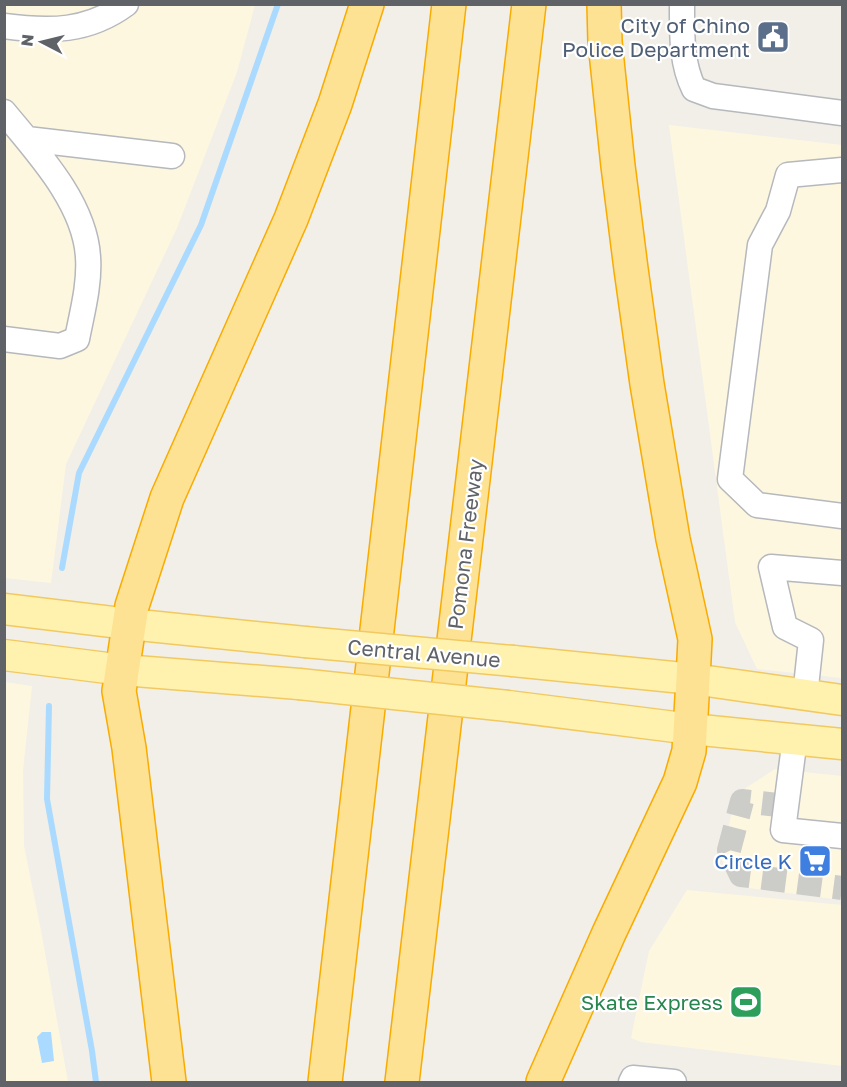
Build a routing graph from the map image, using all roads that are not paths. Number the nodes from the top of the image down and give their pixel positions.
1 (126, 4) edge
2 (367, 4) edge
3 (449, 4) edge
4 (529, 4) edge
5 (604, 4) edge
6 (682, 4) edge
7 (4, 26) edge
8 (4, 112) edge
9 (843, 113) edge
10 (27, 139) junction
11 (172, 156) dead end
12 (843, 170) edge
13 (4, 339) edge
14 (843, 516) edge
15 (843, 573) edge
16 (4, 609) edge
17 (129, 624) junction
18 (4, 655) edge
19 (123, 670) junction
20 (693, 679) junction
21 (805, 696) junction
22 (843, 700) edge
23 (691, 729) junction
24 (795, 738) junction
25 (843, 744) edge
26 (843, 836) edge
27 (169, 1083) edge
28 (325, 1083) edge
29 (402, 1083) edge
30 (543, 1083) edge
31 (631, 1083) edge
32 (674, 1083) edge

1 - 7 lane
2 - 17 highway
3 - 28 highway
4 - 29 highway, Pomona Freeway
5 - 20 highway
6 - 9 lane
8 - 10 lane
10 - 11 lane
10 - 13 lane
12 - 14 lane
15 - 21 lane
16 - 17 main road, Central Avenue
17 - 19 highway
17 - 20 main road, Central Avenue, bridge
18 - 19 main road, Central Avenue
19 - 23 main road, Central Avenue, bridge
19 - 27 highway
20 - 21 main road, Central Avenue
20 - 23 highway
21 - 22 main road, Central Avenue
23 - 24 main road, Central Avenue
23 - 30 highway
24 - 25 main road, Central Avenue
24 - 26 lane
31 - 32 lane

